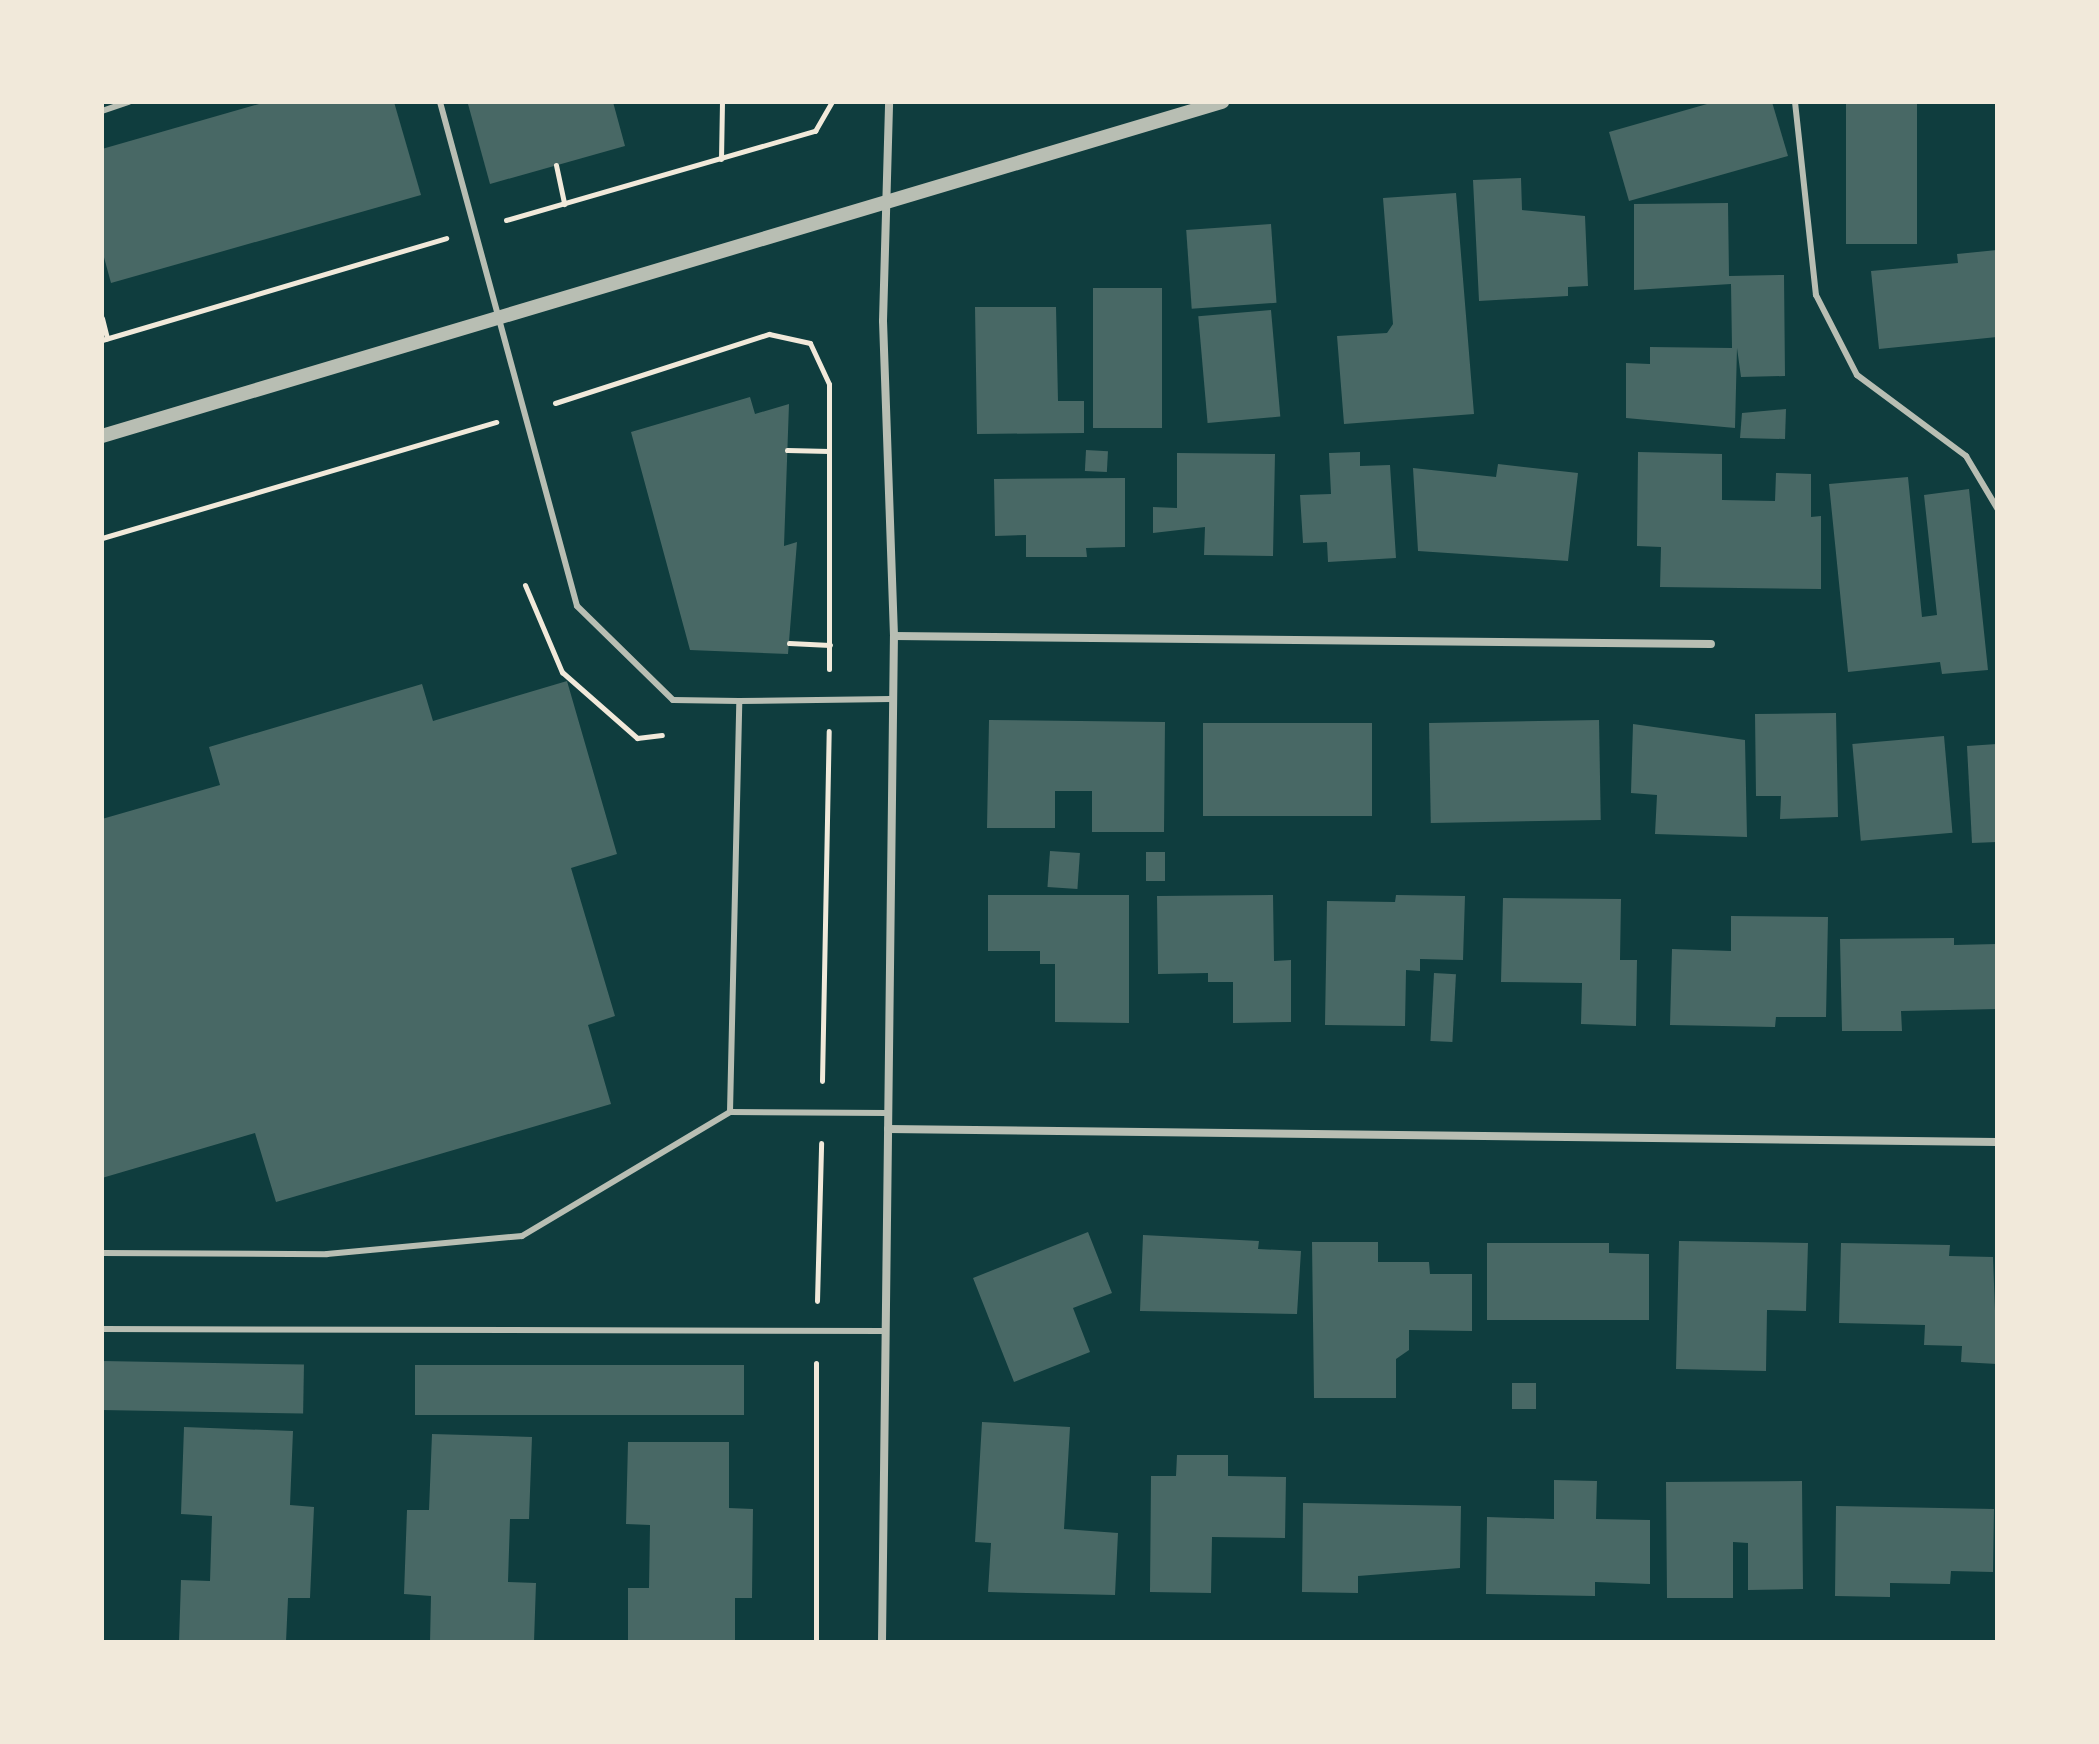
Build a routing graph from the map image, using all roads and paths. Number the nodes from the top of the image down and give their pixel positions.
1 (128, 102) edge
2 (440, 102) edge
3 (722, 102) edge
4 (832, 102) edge
5 (889, 102) edge
6 (1222, 102) edge
7 (1795, 102) edge
8 (102, 111) edge
9 (721, 159) junction
10 (556, 165) dead end
11 (564, 204) junction
12 (887, 205) junction
13 (476, 229) junction
14 (102, 318) edge
15 (503, 318) junction
16 (105, 339) edge
17 (526, 413) junction
18 (102, 436) edge
19 (787, 450) dead end
20 (829, 451) junction
21 (1997, 508) edge
22 (102, 538) edge
23 (525, 585) dead end
24 (894, 636) junction
25 (789, 643) dead end
26 (1711, 644) dead end
27 (830, 645) junction
28 (891, 699) junction
29 (829, 700) junction
30 (739, 701) junction
31 (662, 735) dead end
32 (730, 1112) junction
33 (821, 1113) junction
34 (887, 1113) junction
35 (888, 1129) junction
36 (1997, 1142) edge
37 (102, 1253) edge
38 (102, 1329) edge
39 (885, 1331) junction
40 (816, 1332) junction
41 (816, 1642) edge
42 (882, 1642) edge

1 - 8 lane
2 - 13 lane
3 - 9 path
4 - 9 path
5 - 12 street
6 - 12 street
7 - 21 lane
9 - 11 path
10 - 11 path
11 - 13 path
12 - 15 street
12 - 24 street
13 - 15 lane
13 - 16 path
14 - 16 path
15 - 17 lane
15 - 18 street
17 - 20 path
17 - 22 path
17 - 30 lane
19 - 20 path
20 - 27 path
23 - 31 path
24 - 26 street
24 - 28 street
25 - 27 path
27 - 29 path
28 - 29 lane
28 - 34 street
29 - 30 lane
29 - 33 path
30 - 32 lane
32 - 33 lane
32 - 37 lane
33 - 34 lane
33 - 40 path
34 - 35 street
35 - 36 street
35 - 39 street
38 - 40 lane
39 - 40 lane
39 - 42 street
40 - 41 path

